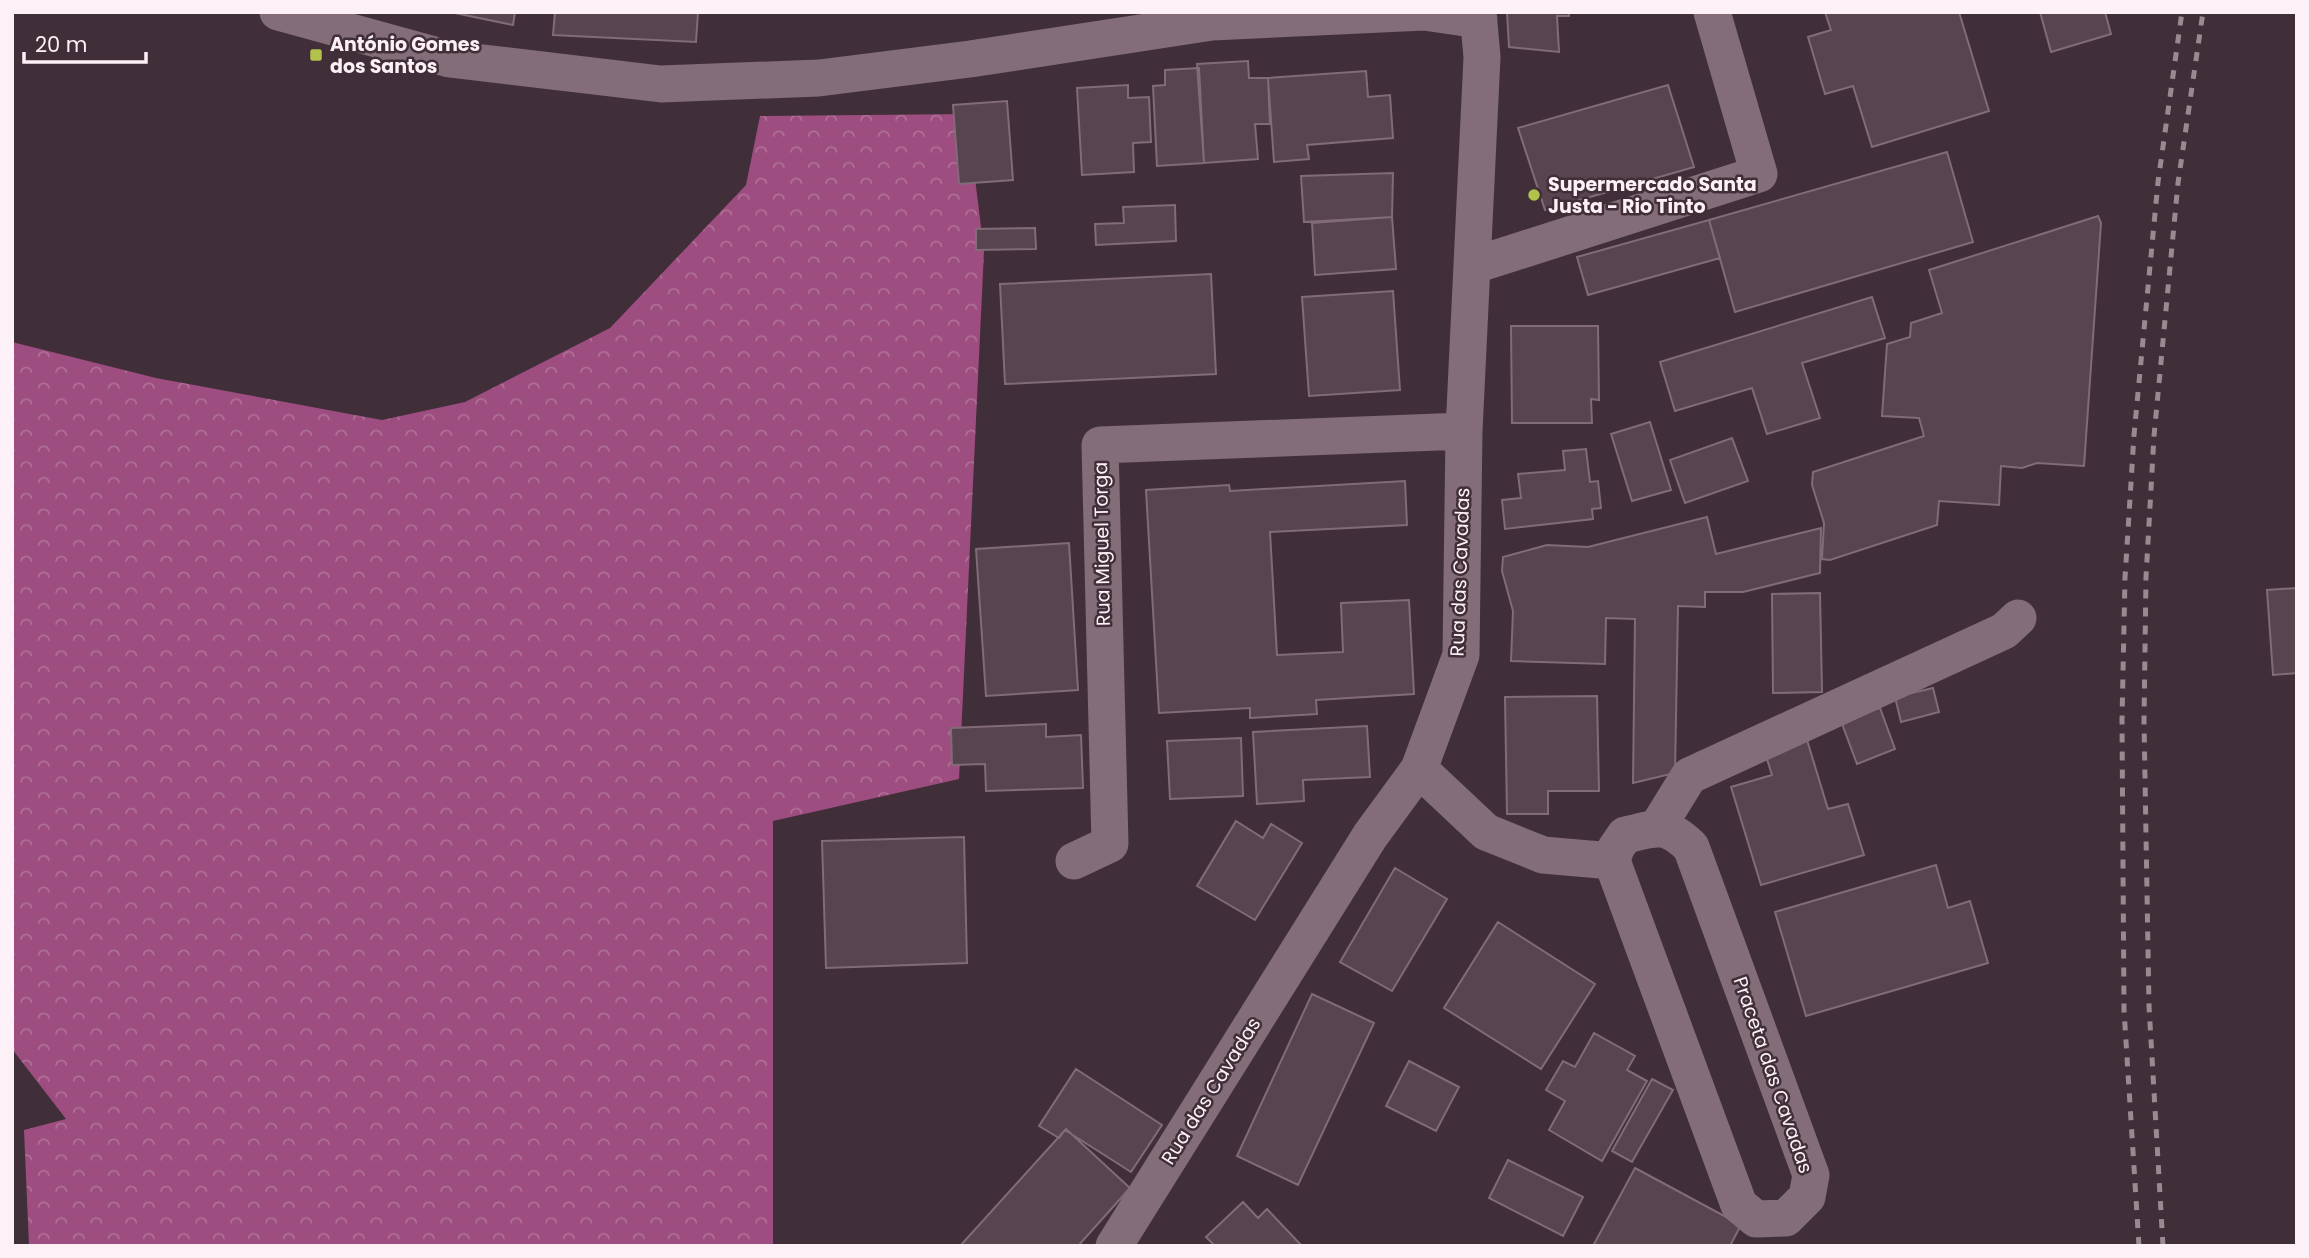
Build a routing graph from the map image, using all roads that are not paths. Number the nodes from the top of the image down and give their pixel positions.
1 (278, 12) edge
2 (1712, 12) edge
3 (1331, 14) edge
4 (1479, 16) edge
5 (1472, 266) junction
6 (1464, 431) junction
7 (2018, 618) dead end
8 (1419, 769) junction
9 (1657, 828) junction
10 (1074, 861) dead end
11 (1612, 861) junction
12 (1114, 1246) edge

1 - 3 street
2 - 5 street
3 - 4 street
4 - 5 street, Rua das Cavadas
5 - 6 street, Rua das Cavadas
6 - 8 street, Rua das Cavadas
6 - 10 street, Rua Miguel Torga
7 - 9 street
8 - 11 street
8 - 12 street, Rua das Cavadas
9 - 11 street
9 - 11 street, Praceta das Cavadas

